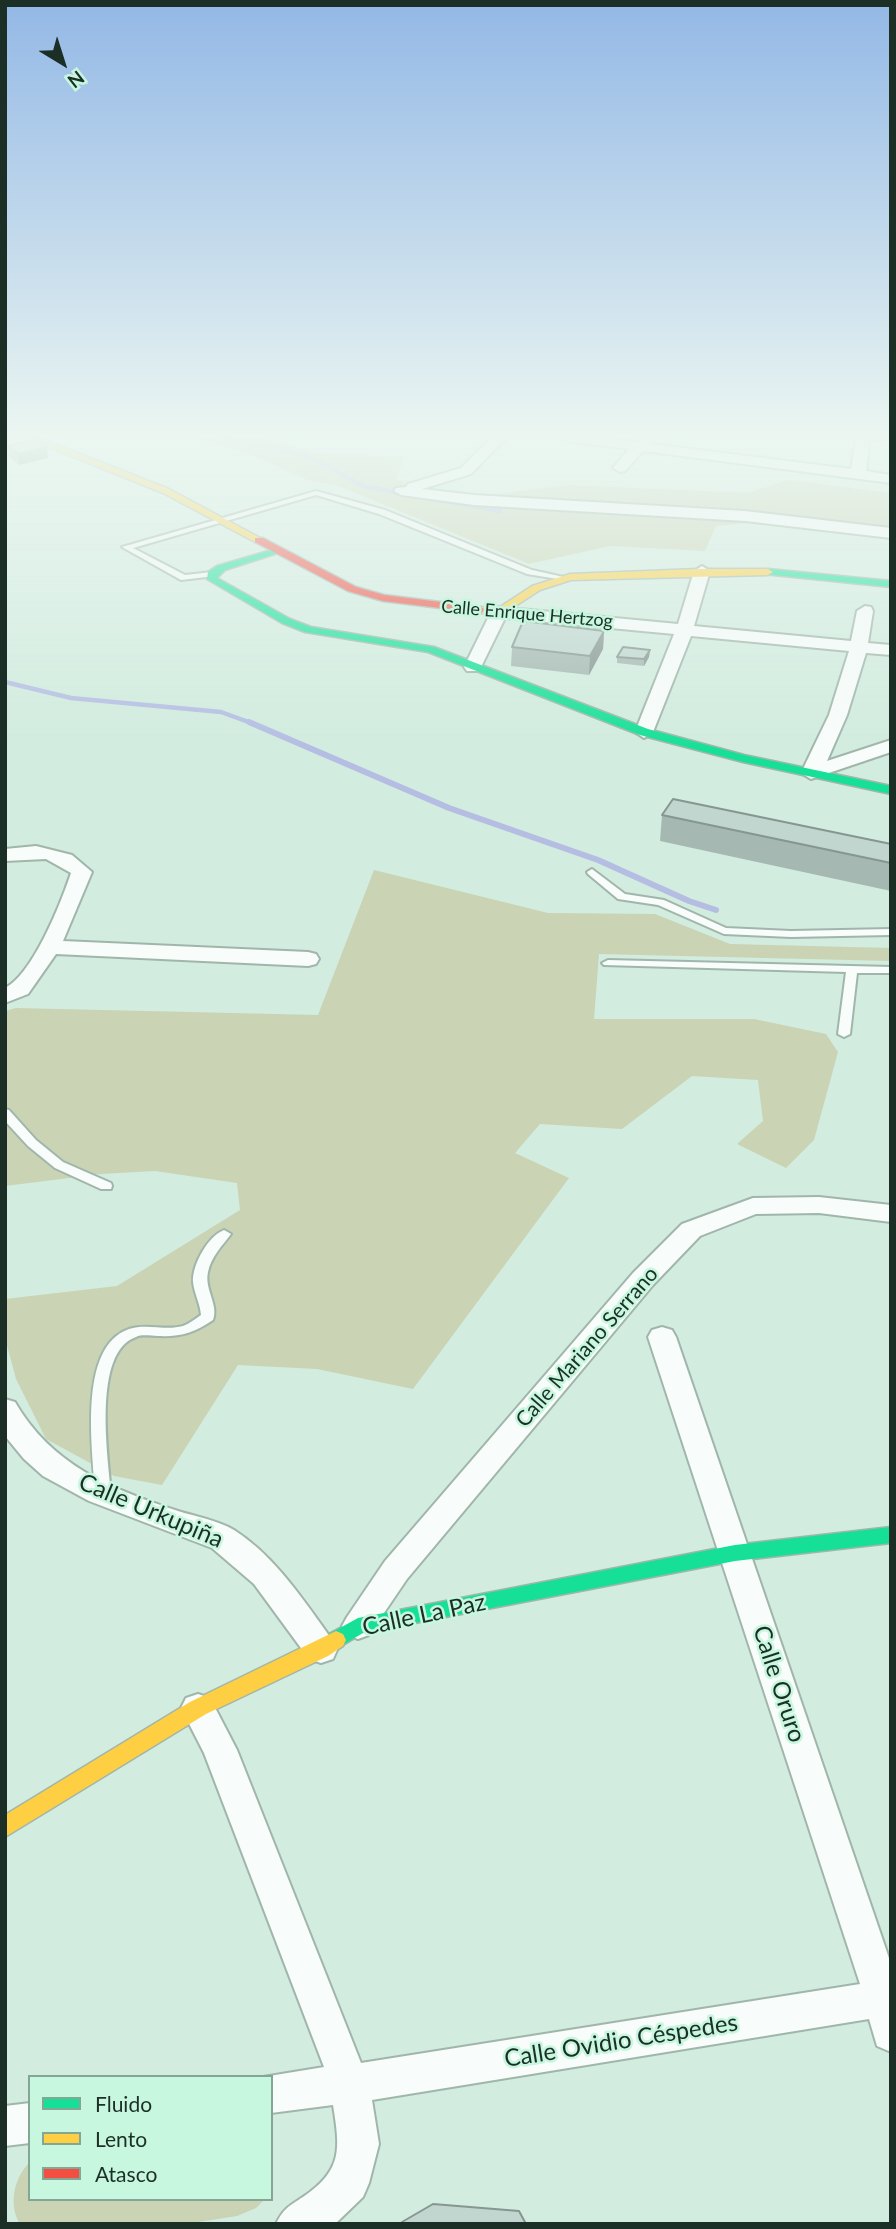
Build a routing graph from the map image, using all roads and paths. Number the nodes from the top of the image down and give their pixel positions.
1 (147, 541) edge
2 (260, 541) edge
3 (454, 541) edge
4 (279, 551) junction
5 (702, 570) junction
6 (212, 574) junction
7 (568, 579) junction
8 (891, 584) edge
9 (865, 611) dead end
10 (499, 612) junction
11 (685, 628) junction
12 (860, 647) junction
13 (891, 650) edge
14 (473, 667) junction
15 (644, 732) junction
16 (891, 746) edge
17 (811, 773) junction
18 (891, 790) edge
19 (5, 846) edge
20 (27, 850) junction
21 (5, 855) edge
22 (593, 872) dead end
23 (891, 932) edge
24 (48, 947) junction
25 (308, 959) dead end
26 (608, 963) dead end
27 (852, 969) junction
28 (891, 970) edge
29 (5, 996) edge
30 (844, 1034) dead end
31 (5, 1113) edge
32 (106, 1186) dead end
33 (891, 1214) edge
34 (224, 1234) dead end
35 (662, 1337) dead end
36 (5, 1409) edge
37 (103, 1493) junction
38 (891, 1535) edge
39 (735, 1553) junction
40 (358, 1626) junction
41 (321, 1650) junction
42 (198, 1708) junction
43 (5, 1827) edge
44 (888, 2010) edge
45 (350, 2084) junction
46 (273, 2094) edge
47 (28, 2123) edge
48 (5, 2126) edge
49 (297, 2224) edge

1 - 6 lane
2 - 4 street, Calle Enrique Hertzog
3 - 7 lane
4 - 6 street
4 - 10 street, Calle Enrique Hertzog
5 - 7 street
5 - 8 street
5 - 11 street
6 - 14 street
7 - 10 street
9 - 12 street
10 - 11 street, Calle Enrique Hertzog
10 - 14 street
11 - 12 street, Calle Enrique Hertzog
11 - 15 street
12 - 13 street, Calle Enrique Hertzog
12 - 17 street
14 - 15 street
15 - 17 street
16 - 17 street
17 - 18 street
19 - 20 street
20 - 21 street
20 - 24 street
22 - 23 lane
24 - 25 street
24 - 29 street
26 - 27 lane
27 - 28 lane
27 - 30 lane
31 - 32 lane
33 - 40 street, Calle Mariano Serrano
34 - 37 lane
35 - 39 street, Calle Oruro
36 - 37 street, Calle Urkupiña
37 - 41 street, Calle Urkupiña
38 - 39 street, Calle La Paz
39 - 40 street, Calle La Paz
39 - 44 street, Calle Oruro
40 - 41 street, Calle La Paz
41 - 42 street, Calle La Paz
42 - 43 street, Calle La Paz
42 - 45 street
44 - 45 street, Calle Ovidio Céspedes
45 - 46 street, Calle Ovidio Céspedes
45 - 49 street
47 - 48 street

